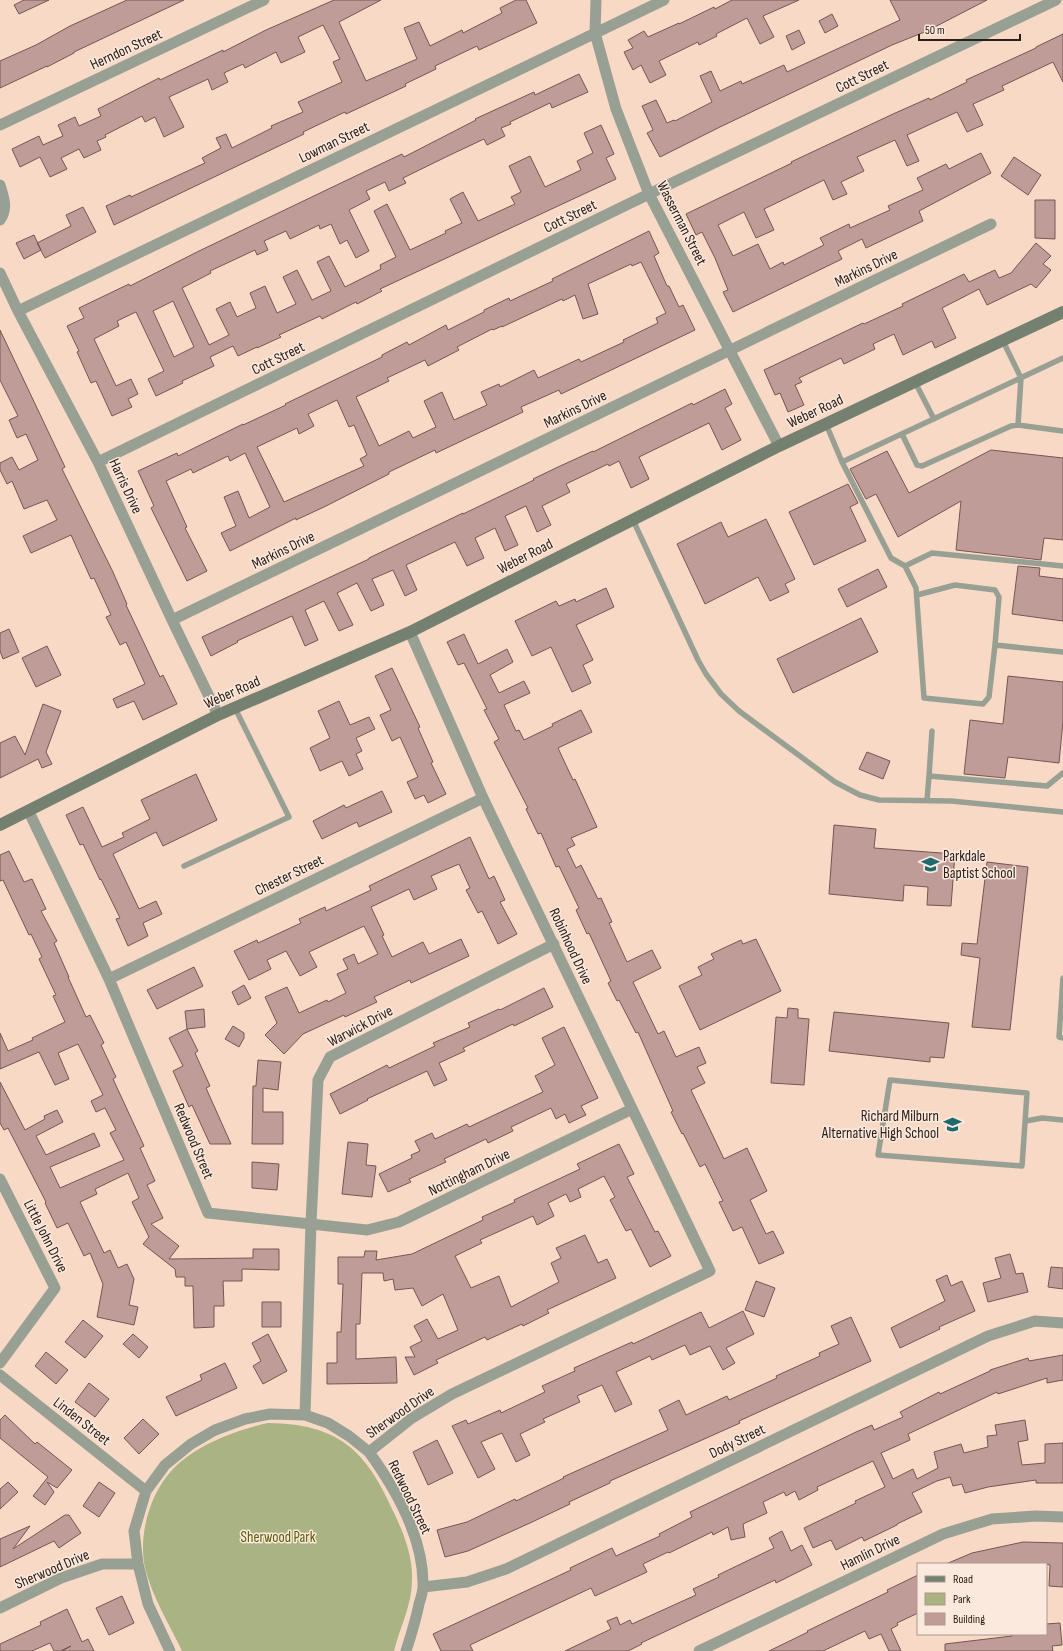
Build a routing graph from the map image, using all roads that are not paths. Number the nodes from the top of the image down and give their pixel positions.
1 (264, 0) edge
2 (596, 0) edge
3 (664, 0) edge
4 (1056, 0) edge
5 (595, 33) junction
6 (0, 125) edge
7 (0, 185) edge
8 (649, 194) junction
9 (0, 220) edge
10 (991, 224) dead end
11 (0, 274) edge
12 (18, 311) junction
13 (1063, 312) edge
14 (1003, 340) junction
15 (730, 350) junction
16 (1063, 358) edge
17 (1021, 378) junction
18 (915, 382) junction
19 (934, 419) junction
20 (826, 424) junction
21 (1018, 425) junction
22 (1063, 431) edge
23 (902, 434) junction
24 (779, 446) junction
25 (98, 462) junction
26 (842, 462) junction
27 (633, 520) junction
28 (904, 566) junction
29 (1063, 566) edge
30 (917, 595) junction
31 (172, 620) junction
32 (410, 632) junction
33 (995, 645) junction
34 (1063, 652) edge
35 (235, 708) junction
36 (218, 715) junction
37 (932, 731) dead end
38 (1063, 772) edge
39 (929, 776) junction
40 (483, 798) junction
41 (927, 800) junction
42 (29, 812) junction
43 (1063, 812) edge
44 (0, 825) edge
45 (184, 866) dead end
46 (554, 944) junction
47 (1063, 978) edge
48 (109, 979) junction
49 (1063, 1038) edge
50 (632, 1109) junction
51 (1063, 1120) edge
52 (1026, 1121) junction
53 (0, 1179) edge
54 (311, 1223) junction
55 (710, 1271) joint
56 (1063, 1323) edge
57 (0, 1363) edge
58 (0, 1375) edge
59 (305, 1415) junction
60 (369, 1452) junction
61 (146, 1491) junction
62 (1063, 1517) edge
63 (138, 1564) junction
64 (423, 1587) junction
65 (0, 1608) edge
66 (170, 1651) edge
67 (406, 1651) edge
68 (699, 1651) edge

1 - 6 street, Herndon Street
2 - 5 street, Wasserman Street
3 - 5 street, Lowman Street
4 - 8 street, Cott Street
5 - 8 street, Wasserman Street
5 - 12 street, Lowman Street
7 - 9 street
8 - 15 street, Wasserman Street
8 - 25 street, Cott Street
10 - 15 street, Markins Drive
11 - 12 street, Harris Drive
12 - 25 street, Harris Drive
13 - 14 main road, Weber Road
14 - 17 lane
14 - 18 main road, Weber Road
15 - 24 street, Wasserman Street
15 - 31 street, Markins Drive
16 - 17 lane
17 - 19 lane
17 - 21 lane
18 - 19 lane
18 - 20 main road, Weber Road
19 - 23 lane
20 - 24 main road, Weber Road
20 - 26 lane
21 - 22 lane
21 - 23 lane
23 - 26 lane
24 - 27 main road, Weber Road
25 - 31 street, Harris Drive
26 - 28 lane
27 - 32 main road, Weber Road
27 - 41 lane
28 - 29 lane
28 - 30 lane
30 - 33 lane
30 - 33 lane
31 - 36 street, Harris Drive
32 - 35 main road, Weber Road
32 - 40 street, Robinhood Drive
33 - 34 lane
35 - 36 main road, Weber Road
35 - 45 lane
36 - 42 main road, Weber Road
37 - 39 lane
38 - 39 lane
39 - 41 lane
40 - 46 street, Robinhood Drive
40 - 48 street, Chester Street
41 - 43 lane
42 - 44 main road, Weber Road
42 - 48 street, Redwood Street
46 - 50 street, Robinhood Drive
46 - 54 street, Warwick Drive
47 - 49 lane
48 - 54 street, Redwood Street
50 - 54 street, Nottingham Drive
50 - 55 street, Robinhood Drive
51 - 52 lane
52 - 52 lane
53 - 57 street, Little John Drive
54 - 59 street
55 - 60 street, Sherwood Drive
56 - 64 street, Dody Street
58 - 61 street, Linden Street
59 - 60 street, Sherwood Drive
59 - 61 street, Sherwood Drive
60 - 64 street, Redwood Street
61 - 63 street, Sherwood Drive
62 - 68 street, Hamlin Drive
63 - 65 street, Sherwood Drive
63 - 66 street
64 - 67 street, Redwood Street

